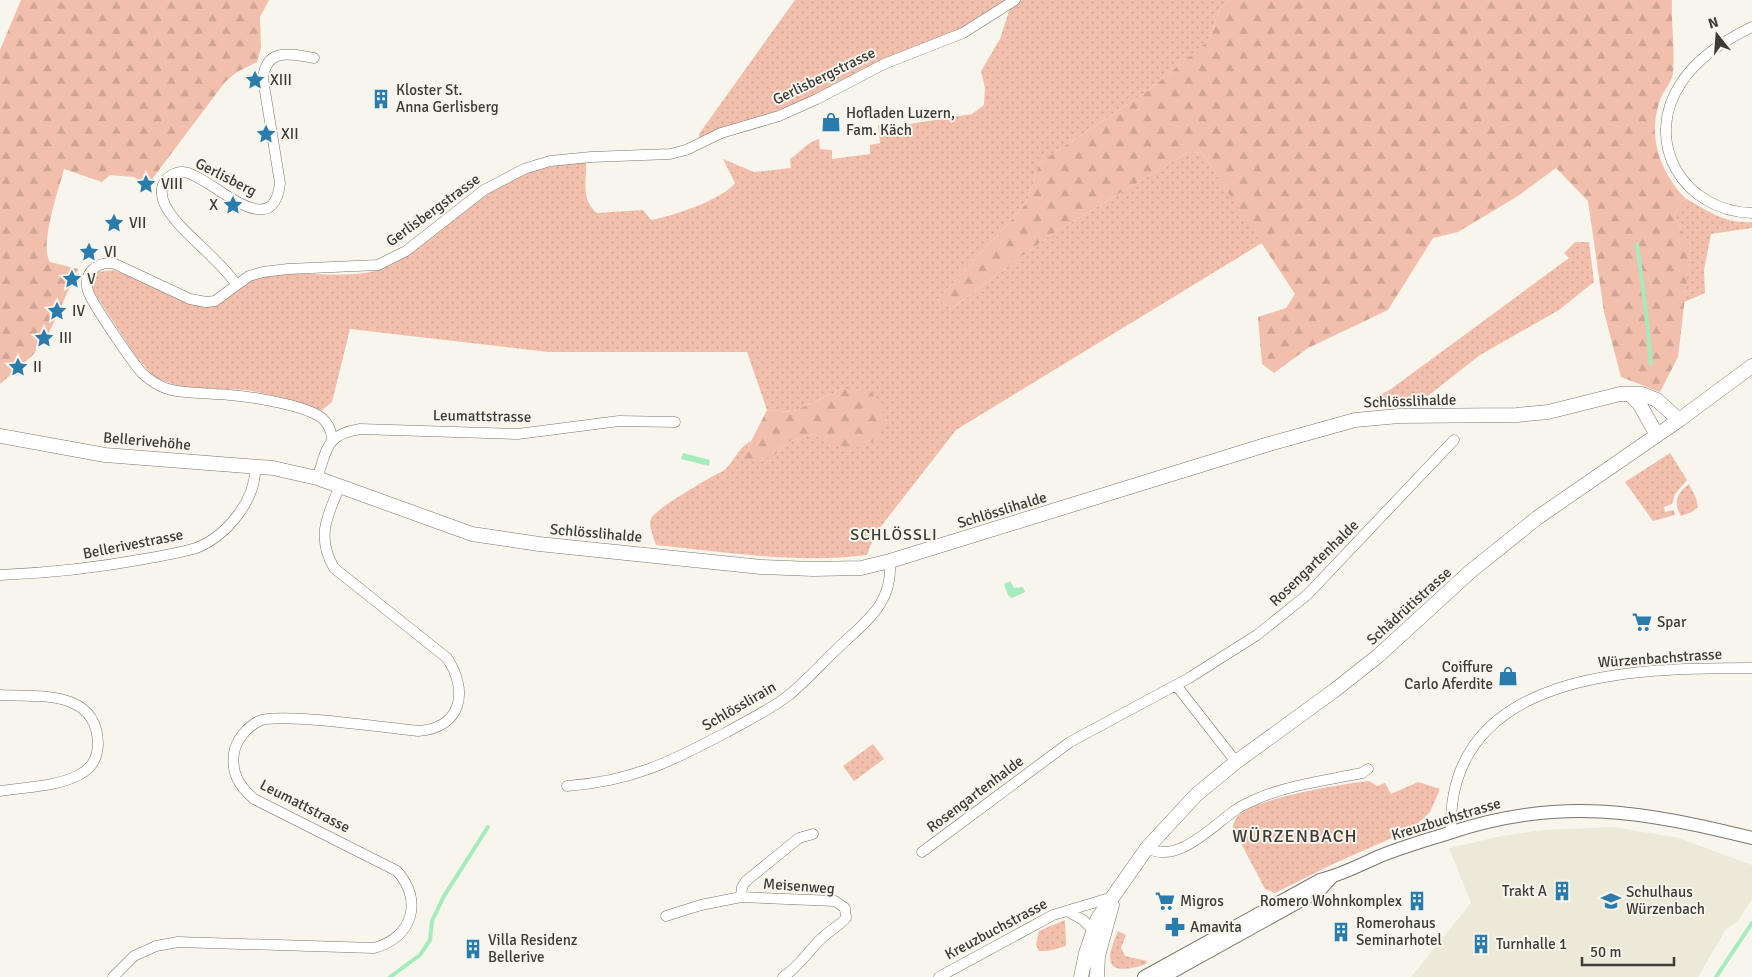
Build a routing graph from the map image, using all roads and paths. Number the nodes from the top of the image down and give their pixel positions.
1 (1015, 0) edge
2 (1752, 27) edge
3 (314, 58) dead end
4 (1752, 213) edge
5 (236, 284) junction
6 (1752, 366) edge
7 (1631, 395) junction
8 (1679, 420) junction
9 (675, 422) dead end
10 (1657, 435) junction
11 (0, 436) edge
12 (332, 438) junction
13 (1454, 440) dead end
14 (255, 466) junction
15 (293, 472) joint
16 (317, 478) junction
17 (340, 486) junction
18 (890, 561) junction
19 (0, 576) edge
20 (1752, 668) edge
21 (1176, 685) junction
22 (0, 695) edge
23 (1236, 762) junction
24 (1368, 769) dead end
25 (567, 786) dead end
26 (0, 791) edge
27 (1450, 832) junction
28 (813, 834) dead end
29 (1752, 838) edge
30 (1147, 848) junction
31 (922, 852) dead end
32 (1332, 877) junction
33 (741, 897) junction
34 (1114, 897) junction
35 (1069, 912) junction
36 (666, 916) dead end
37 (1094, 931) junction
38 (113, 977) edge
39 (783, 977) edge
40 (939, 977) edge
41 (1090, 977) edge
42 (1144, 977) edge
43 (1163, 977) edge

1 - 5 street, Gerlisbergstrasse
2 - 4 street
3 - 5 street, Gerlisberg
5 - 12 street, Gerlisbergstrasse
6 - 8 main road, Schädrütistrasse
7 - 8 main road, Schlösslihalde
7 - 10 main road
7 - 18 main road, Schlösslihalde
8 - 10 main road, Schädrütistrasse
9 - 12 street, Leumattstrasse
10 - 23 main road, Schädrütistrasse
11 - 14 main road, Bellerivehöhe
12 - 16 street
13 - 21 street, Rosengartenhalde
14 - 15 main road, Bellerivehöhe
14 - 19 street, Bellerivestrasse
15 - 16 main road, Schlösslihalde
16 - 17 main road, Schlösslihalde
17 - 18 main road, Schlösslihalde
17 - 38 street, Leumattstrasse
18 - 25 street, Schlösslirain
20 - 27 street, Würzenbachstrasse
21 - 23 street
21 - 31 street, Rosengartenhalde
22 - 26 street
23 - 30 main road, Schädrütistrasse
24 - 30 street
27 - 29 street, Kreuzbuchstrasse
27 - 32 street, Kreuzbuchstrasse
28 - 33 street, Meisenweg
30 - 34 main road, Schädrütistrasse
32 - 42 street, Kreuzbuchstrasse
32 - 43 street, Kreuzbuchstrasse
33 - 36 street, Meisenweg
33 - 39 street, Meisenweg
34 - 35 street, Kreuzbuchstrasse
34 - 37 main road, Schädrütistrasse
34 - 41 main road, Schädrütistrasse
35 - 37 street, Kreuzbuchstrasse
35 - 40 street, Kreuzbuchstrasse
37 - 41 main road, Schädrütistrasse

